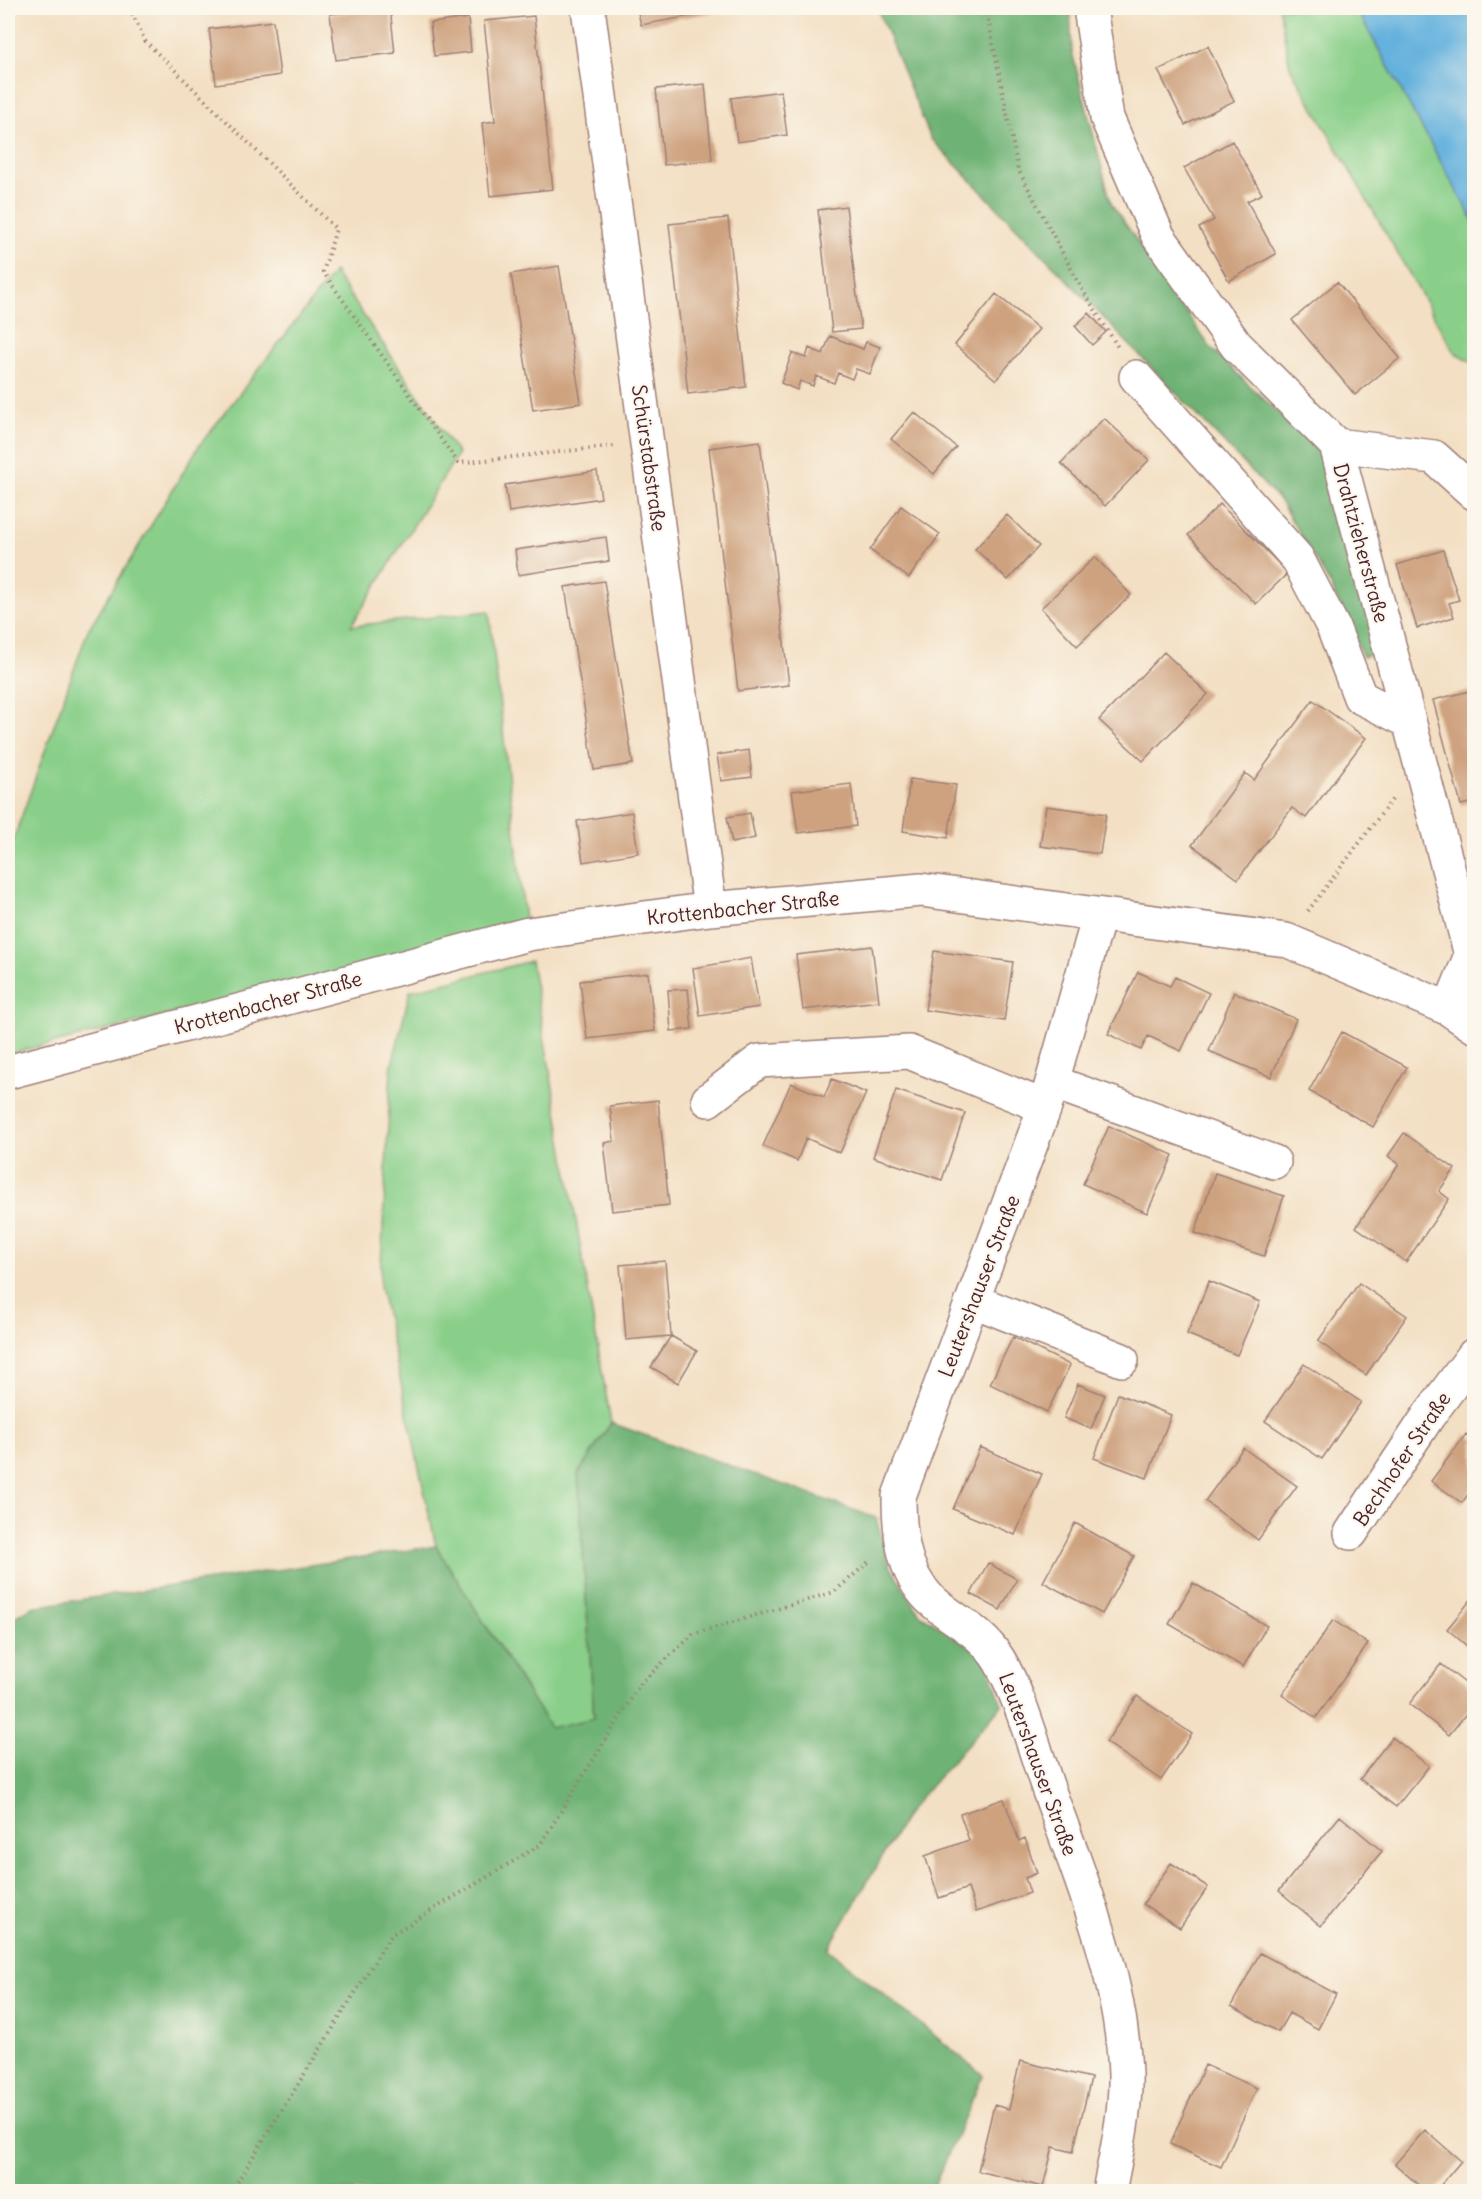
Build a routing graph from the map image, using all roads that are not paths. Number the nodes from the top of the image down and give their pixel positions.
1 (588, 8) edge
2 (1090, 8) edge
3 (1137, 377) road end
4 (1336, 445) junction
5 (1474, 493) edge
6 (1408, 721) junction
7 (710, 909) junction
8 (1099, 916) junction
9 (1462, 1018) edge
10 (8, 1072) edge
11 (1049, 1095) junction
12 (708, 1100) dead end
13 (1274, 1162) dead end
14 (974, 1301) junction
15 (1474, 1355) edge
16 (1122, 1360) dead end
17 (1351, 1533) dead end
18 (1109, 2192) edge

1 - 7 street, Schürstabstraße
2 - 4 street, Drahtzieherstraße
3 - 6 street
4 - 5 street
4 - 6 street, Drahtzieherstraße
6 - 9 street, Drahtzieherstraße
7 - 8 street, Krottenbacher Straße
7 - 10 street, Krottenbacher Straße
8 - 9 street, Krottenbacher Straße
8 - 11 street, Leutershauser Straße
11 - 12 street
11 - 13 street
11 - 14 street, Leutershauser Straße
14 - 16 street
14 - 18 street, Leutershauser Straße
15 - 17 street, Bechhofer Straße

